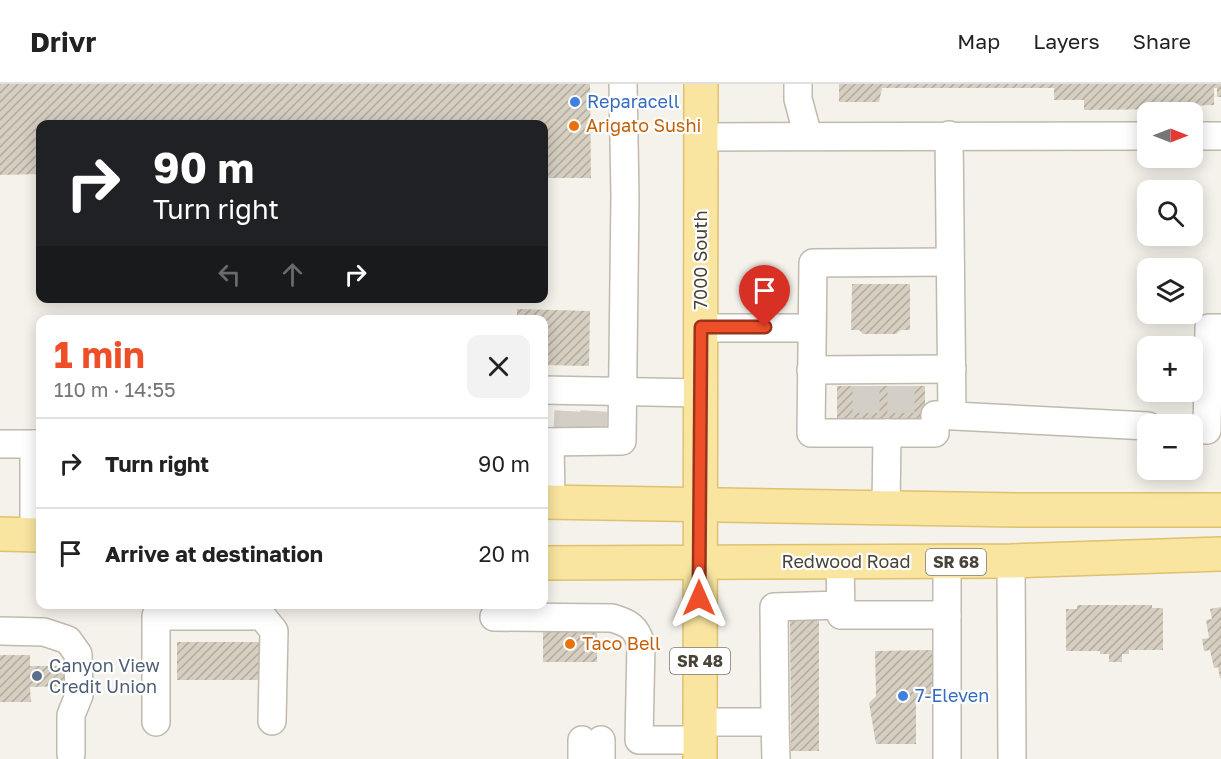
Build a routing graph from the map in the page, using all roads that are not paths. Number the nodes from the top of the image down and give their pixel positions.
1 (623, 84) edge
2 (701, 84) edge
3 (798, 84) edge
4 (950, 135) junction
5 (808, 136) junction
6 (1137, 136) edge
7 (1203, 136) edge
8 (1221, 136) edge
9 (701, 137) junction
10 (950, 262) junction
11 (701, 327) junction
12 (811, 327) junction
13 (1221, 328) edge
14 (952, 369) junction
15 (811, 370) junction
16 (622, 391) junction
17 (700, 393) junction
18 (952, 415) junction
19 (571, 420) edge
20 (1137, 425) edge
21 (884, 430) junction
22 (1203, 430) edge
23 (0, 444) edge
24 (36, 444) edge
25 (548, 499) edge
26 (548, 502) edge
27 (700, 504) junction
28 (886, 508) junction
29 (1221, 510) edge
30 (0, 534) edge
31 (36, 535) edge
32 (1221, 554) edge
33 (1011, 561) junction
34 (840, 562) junction
35 (947, 562) junction
36 (699, 563) junction
37 (548, 564) edge
38 (841, 605) junction
39 (947, 615) junction
40 (494, 617) dead end
41 (0, 631) edge
42 (272, 721) dead end
43 (156, 722) dead end
44 (775, 722) junction
45 (700, 740) edge
46 (71, 754) dead end
47 (776, 759) edge
48 (947, 759) edge
49 (1012, 759) edge

1 - 16 lane
2 - 9 main road, 7000 South
3 - 5 lane
4 - 5 lane
4 - 6 lane
4 - 10 lane
5 - 9 lane
7 - 8 lane
9 - 11 main road, 7000 South
10 - 12 lane
10 - 14 lane
11 - 12 lane
11 - 17 main road, 7000 South
12 - 15 lane
13 - 22 lane
14 - 15 lane
14 - 18 lane
15 - 21 lane
16 - 17 lane
16 - 19 lane
16 - 19 lane
17 - 27 main road, 7000 South
18 - 20 lane
18 - 21 lane
19 - 25 lane
21 - 28 lane
23 - 24 lane
26 - 27 main road
27 - 28 main road
27 - 36 main road, 7000 South / SR 48
28 - 29 main road
30 - 31 main road
32 - 33 main road, Redwood Road / SR 68
33 - 35 main road, Redwood Road / SR 68
33 - 49 lane
34 - 35 main road, Redwood Road / SR 68
34 - 36 main road, Redwood Road / SR 68
34 - 38 lane
35 - 39 lane
36 - 37 main road, Redwood Road / SR 68
36 - 45 main road, 7000 South / SR 48
38 - 39 lane
38 - 44 lane
39 - 48 lane
40 - 45 lane
41 - 46 lane
42 - 43 lane
44 - 45 lane
44 - 47 lane

